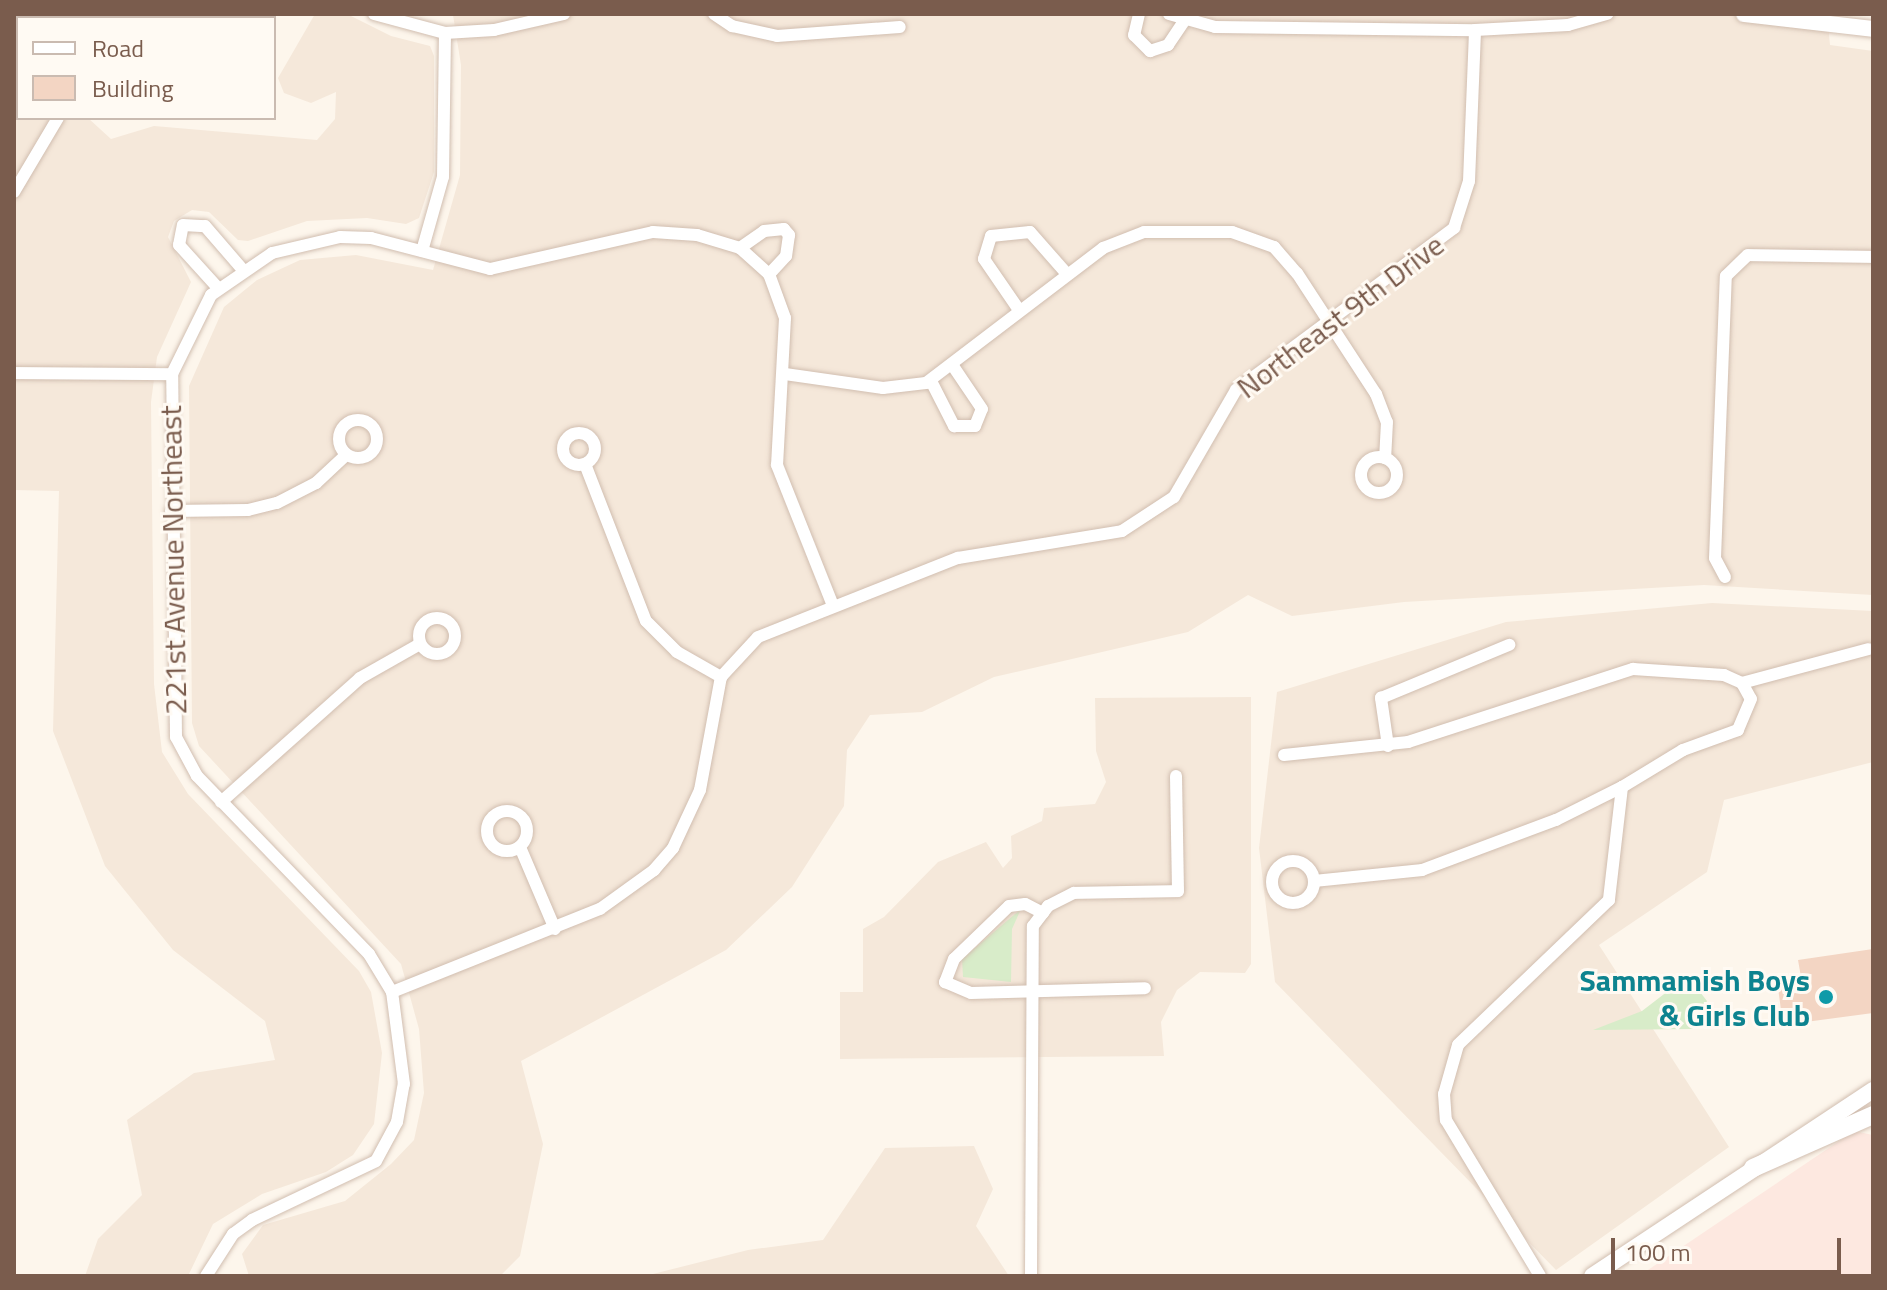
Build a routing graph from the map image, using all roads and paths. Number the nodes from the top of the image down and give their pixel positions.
1 (374, 14) edge
2 (564, 14) edge
3 (714, 14) edge
4 (1139, 14) edge
5 (1169, 14) edge
6 (1607, 14) edge
7 (1744, 14) edge
8 (1184, 21) junction
9 (900, 27) dead end
10 (1873, 29) edge
11 (1475, 30) junction
12 (445, 33) junction
13 (57, 120) edge
14 (14, 192) edge
15 (740, 248) junction
16 (422, 251) junction
17 (1873, 257) edge
18 (237, 273) junction
19 (1066, 273) junction
20 (769, 274) junction
21 (218, 288) junction
22 (1019, 310) junction
23 (1332, 324) junction
24 (953, 366) junction
25 (14, 373) edge
26 (172, 374) junction
27 (785, 374) junction
28 (931, 381) junction
29 (347, 454) dead end
30 (1385, 458) dead end
31 (585, 464) dead end
32 (171, 511) junction
33 (1725, 577) dead end
34 (833, 606) junction
35 (420, 644) dead end
36 (1509, 645) dead end
37 (1869, 649) dead end
38 (721, 677) junction
39 (1742, 683) junction
40 (1388, 746) junction
41 (1284, 755) dead end
42 (1176, 776) dead end
43 (1622, 787) junction
44 (221, 802) junction
45 (520, 847) dead end
46 (1314, 881) dead end
47 (1043, 913) junction
48 (555, 929) junction
49 (1145, 988) dead end
50 (392, 992) junction
51 (1033, 992) junction
52 (1873, 1090) edge
53 (1873, 1115) edge
54 (1753, 1168) junction
55 (206, 1276) edge
56 (1031, 1276) edge
57 (1540, 1276) edge
58 (1592, 1276) edge

1 - 12 street
2 - 12 street
3 - 9 street
4 - 8 street
5 - 8 street
6 - 11 street
7 - 10 street
8 - 11 street
11 - 23 street, Northeast 9th Drive
12 - 16 street
13 - 14 street
15 - 16 street, 221st Avenue Northeast
15 - 20 street
15 - 20 street
16 - 18 street, 221st Avenue Northeast
17 - 33 street
18 - 21 street, 221st Avenue Northeast
18 - 21 street
19 - 22 street
19 - 22 street
19 - 23 street
20 - 27 street
21 - 26 street, 221st Avenue Northeast
22 - 24 street
23 - 30 street
23 - 34 street, Northeast 9th Drive
24 - 28 street
24 - 28 street
25 - 26 street
26 - 32 street, 221st Avenue Northeast
27 - 28 street
27 - 34 street
29 - 32 street
31 - 38 street
32 - 44 street, 221st Avenue Northeast
34 - 38 street, Northeast 9th Drive
35 - 44 street
36 - 40 street
37 - 39 street
38 - 48 street
39 - 40 street
39 - 43 street
40 - 41 street
42 - 47 street
43 - 46 street
43 - 57 street
44 - 50 street, 221st Avenue Northeast
45 - 48 street
47 - 51 street
47 - 51 street
48 - 50 street
49 - 51 street
50 - 55 street, 221st Avenue Northeast
51 - 56 street
52 - 54 street
53 - 54 main road
54 - 58 street

